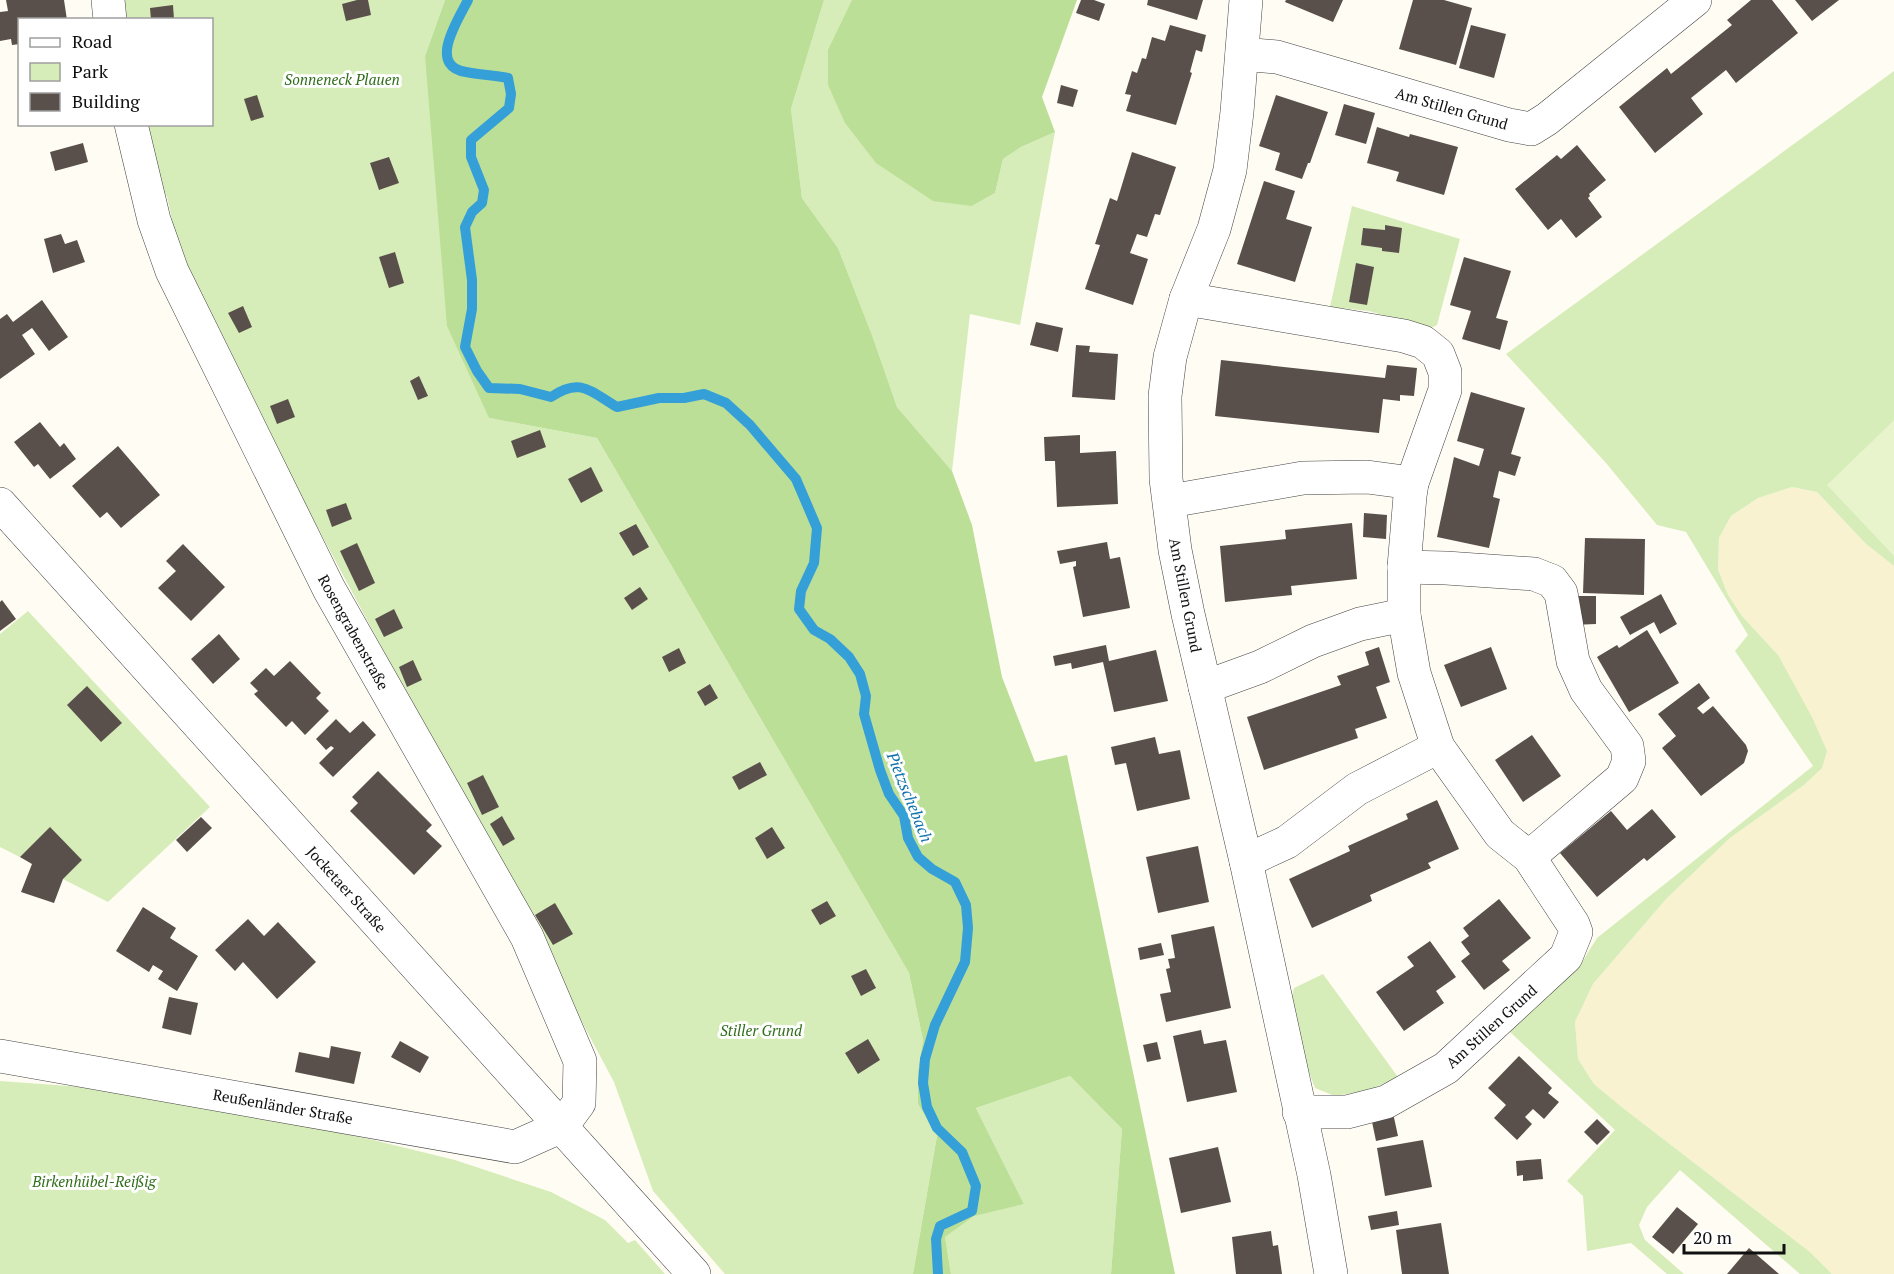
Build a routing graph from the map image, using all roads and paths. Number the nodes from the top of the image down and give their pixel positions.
1 (108, 0) edge
2 (1246, 0) edge
3 (1695, 0) edge
4 (110, 18) edge
5 (1242, 54) junction
6 (131, 126) edge
7 (1186, 299) junction
8 (1412, 483) junction
9 (1170, 501) junction
10 (0, 504) edge
11 (1404, 567) junction
12 (1404, 615) junction
13 (1206, 687) junction
14 (1438, 747) junction
15 (1529, 857) junction
16 (1246, 861) junction
17 (0, 1056) edge
18 (1299, 1112) junction
19 (562, 1126) junction
20 (694, 1274) edge
21 (1331, 1274) edge

1 - 4 street
2 - 5 street, Am Stillen Grund
3 - 5 street, Am Stillen Grund
5 - 7 street, Am Stillen Grund
6 - 19 street, Rosengrabenstraße
7 - 8 street, Am Stillen Grund
7 - 9 street, Am Stillen Grund
8 - 9 street
8 - 11 street, Am Stillen Grund
9 - 13 street, Am Stillen Grund
10 - 19 street, Jocketaer Straße
11 - 12 street, Am Stillen Grund
11 - 15 street
12 - 13 street
12 - 14 street, Am Stillen Grund
13 - 16 street, Am Stillen Grund
14 - 15 street, Am Stillen Grund
14 - 16 street
15 - 18 street, Am Stillen Grund
16 - 18 street, Am Stillen Grund
17 - 19 street, Reußenländer Straße
18 - 21 street, Am Stillen Grund
19 - 20 street, Jocketaer Straße

